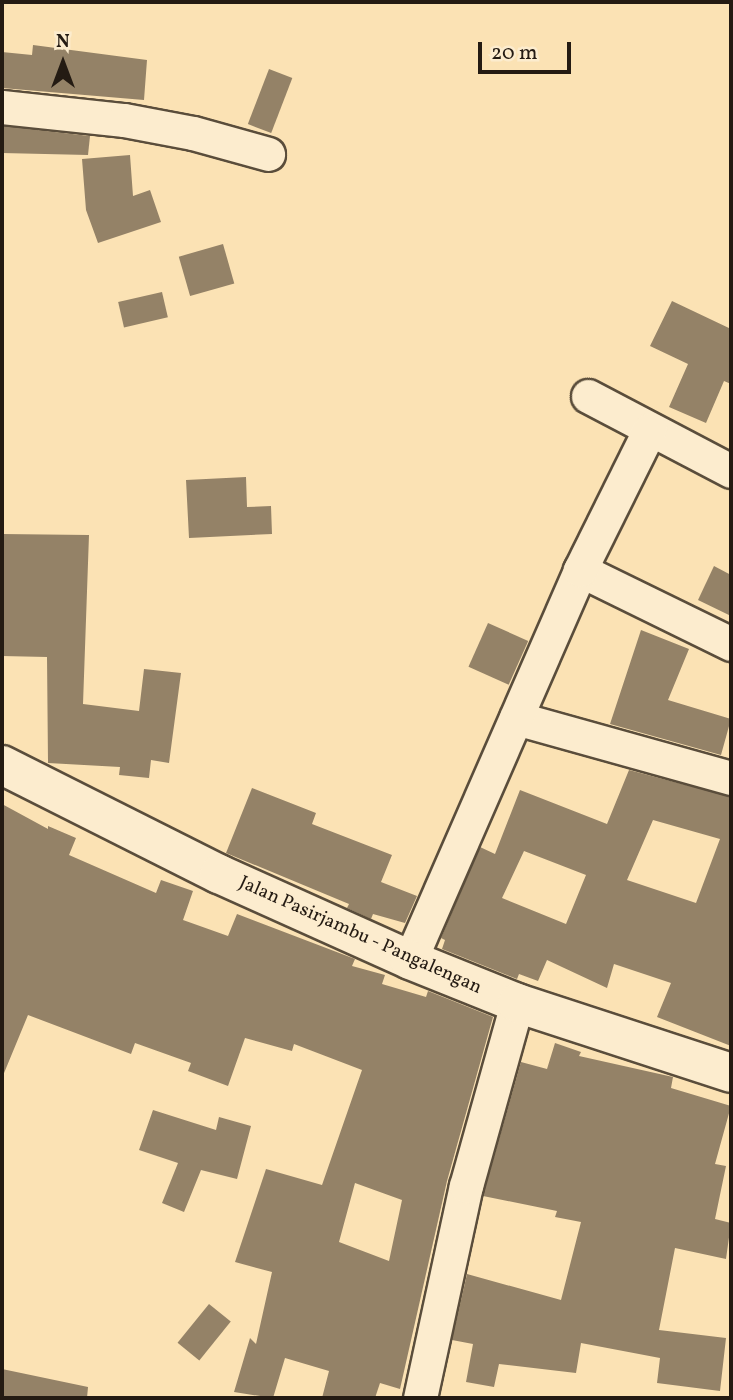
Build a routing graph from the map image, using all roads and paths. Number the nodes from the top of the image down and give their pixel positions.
1 (2, 107) edge
2 (268, 154) dead end
3 (588, 396) dead end
4 (650, 429) junction
5 (728, 463) edge
6 (580, 570) junction
7 (731, 644) edge
8 (516, 718) junction
9 (2, 765) edge
10 (731, 778) edge
11 (410, 960) junction
12 (517, 1003) junction
13 (731, 1073) edge
14 (420, 1398) edge

1 - 2 street
3 - 4 street
4 - 5 street
4 - 6 street
6 - 7 street
6 - 8 street
8 - 10 street
8 - 11 street
9 - 11 main road, Jalan Pasirjambu - Pangalengan
11 - 12 main road, Jalan Pasirjambu - Pangalengan
12 - 13 main road, Jalan Pasirjambu - Pangalengan
12 - 14 street

